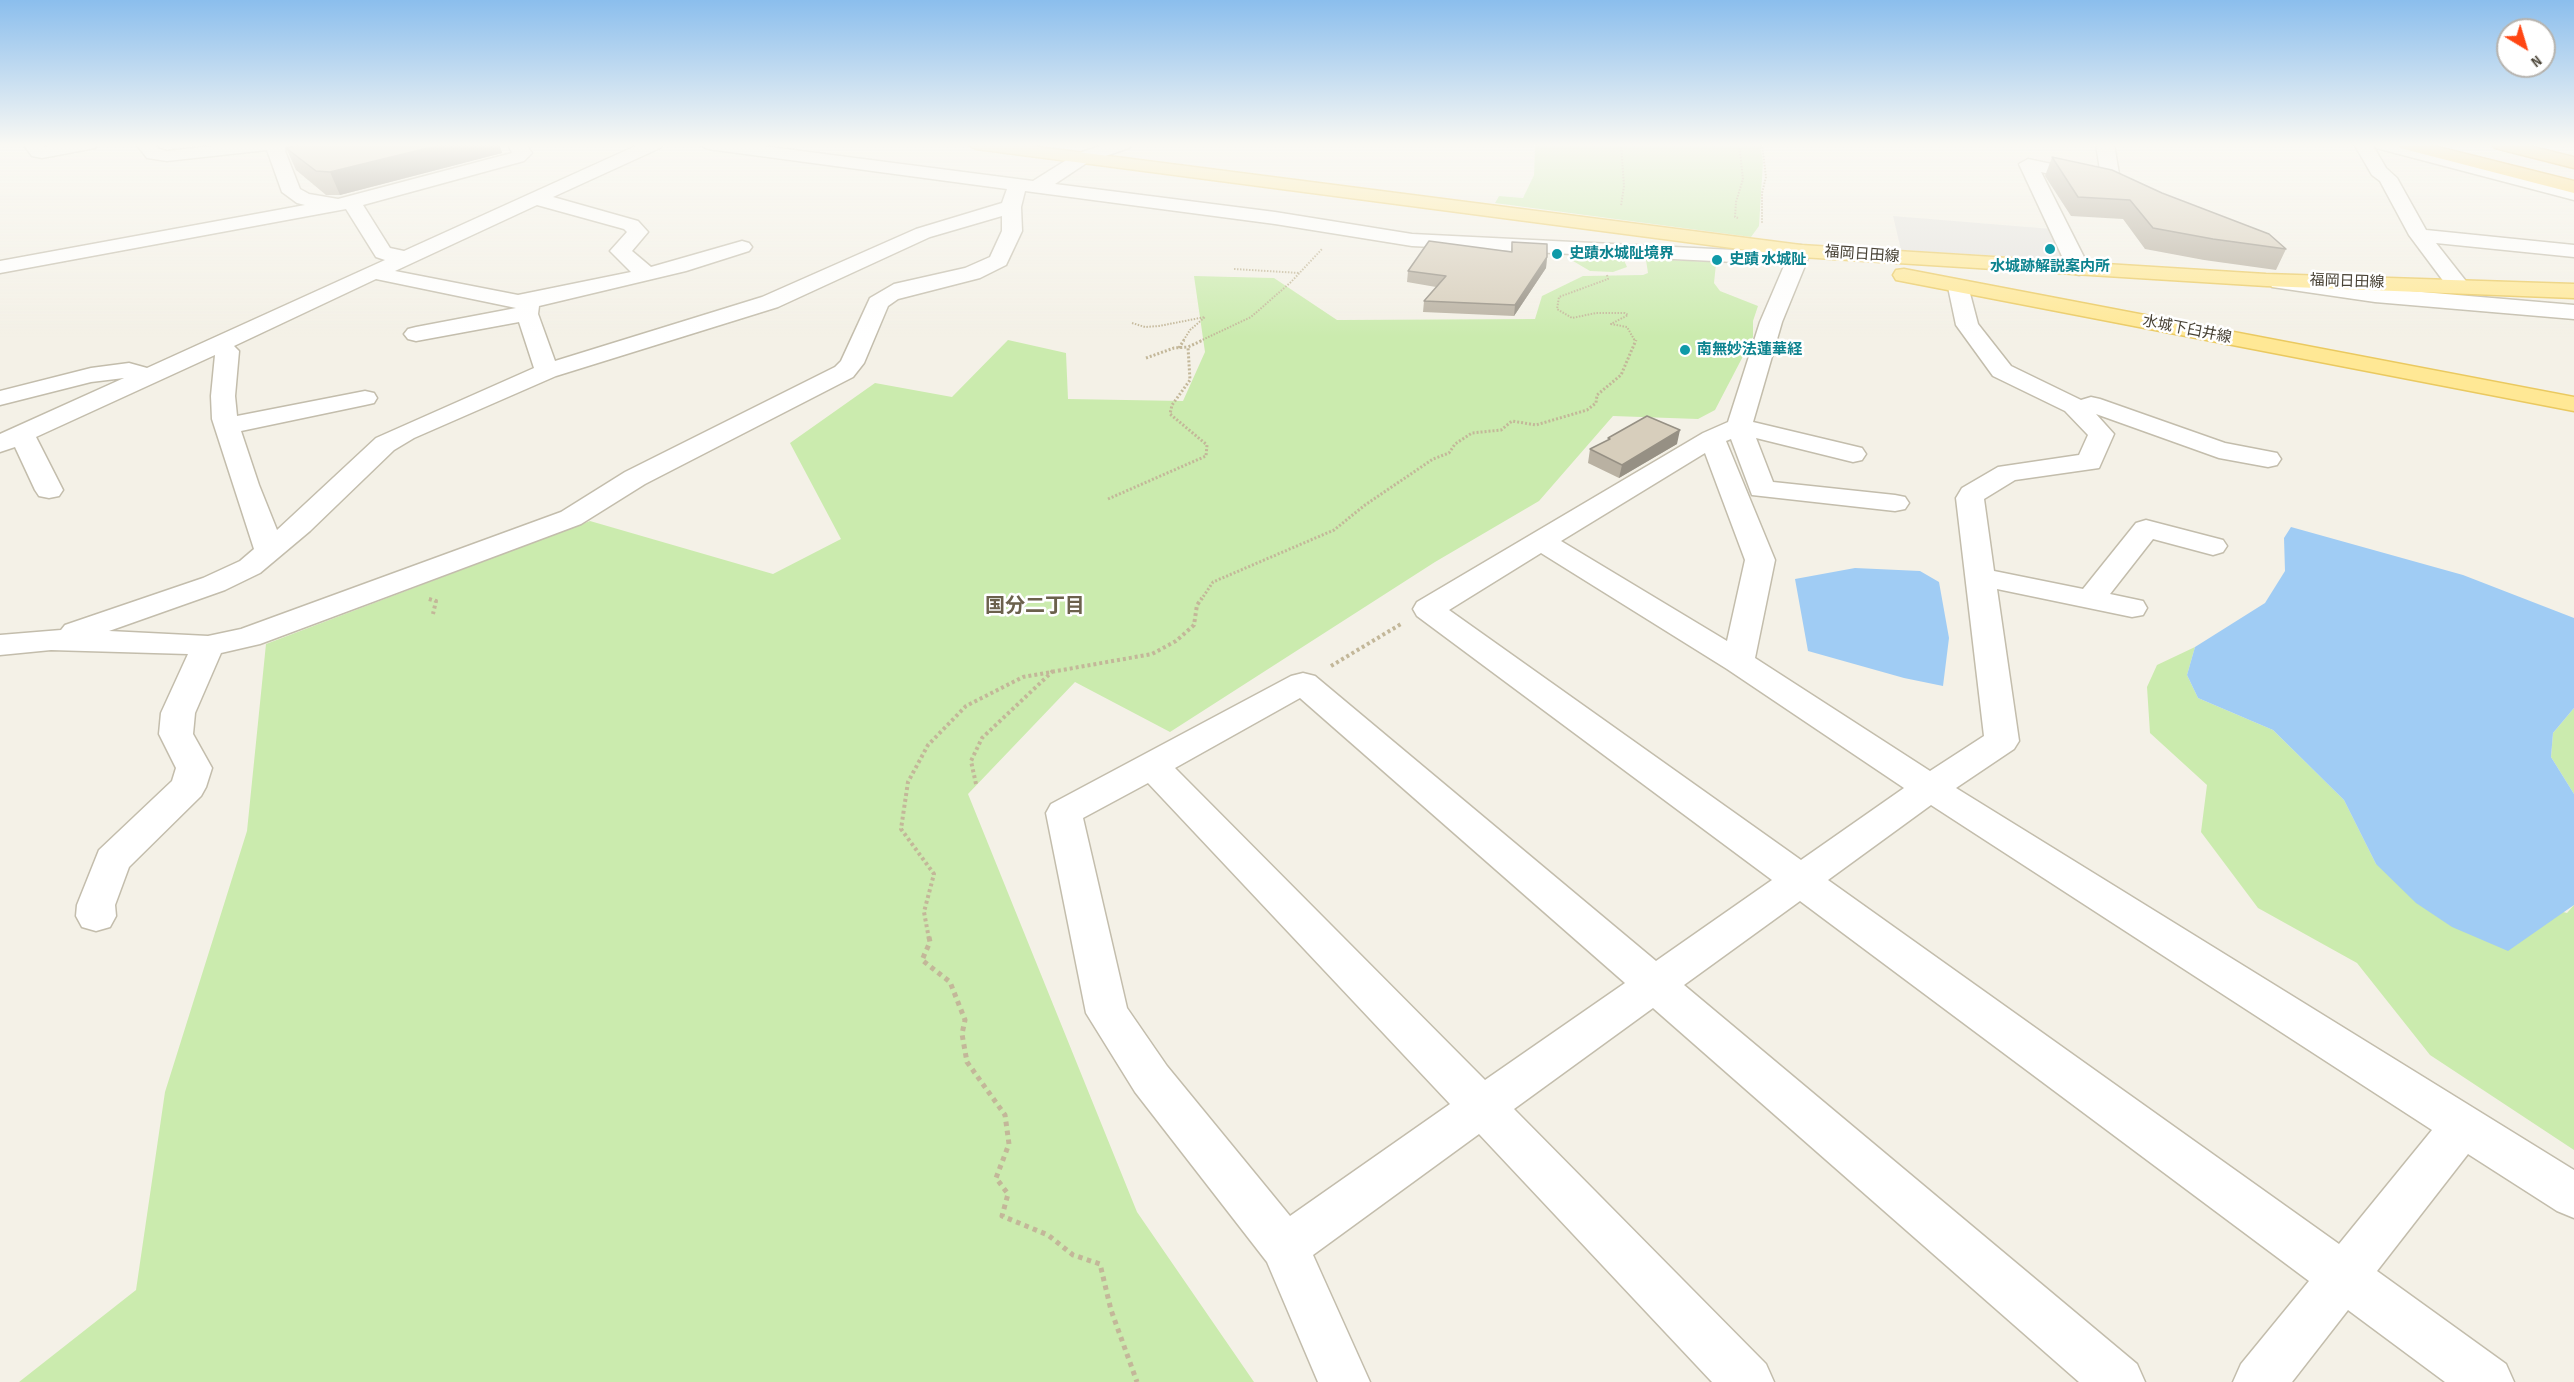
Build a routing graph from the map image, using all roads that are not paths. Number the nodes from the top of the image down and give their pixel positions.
1 (316, 208) edge
2 (350, 208) edge
3 (515, 208) edge
4 (574, 208) edge
5 (984, 208) edge
6 (1017, 208) edge
7 (1174, 208) edge
8 (1471, 208) edge
9 (2050, 208) edge
10 (2405, 208) edge
11 (1621, 228) junction
12 (2419, 235) junction
13 (742, 247) dead end
14 (1619, 250) junction
15 (1801, 251) junction
16 (2574, 251) edge
17 (408, 258) junction
18 (2282, 261) edge
19 (0, 267) edge
20 (2034, 267) junction
21 (2079, 269) junction
22 (376, 273) junction
23 (646, 274) junction
24 (2266, 280) junction
25 (2304, 281) junction
26 (1948, 285) junction
27 (2458, 285) junction
28 (2574, 291) edge
29 (528, 308) junction
30 (2574, 312) edge
31 (416, 334) dead end
32 (214, 346) junction
33 (547, 371) junction
34 (150, 375) junction
35 (0, 398) edge
36 (365, 398) dead end
37 (2142, 398) dead end
38 (2574, 404) edge
39 (2082, 405) junction
40 (228, 426) junction
41 (1726, 432) junction
42 (11, 439) edge
43 (1853, 454) dead end
44 (2268, 459) dead end
45 (50, 490) dead end
46 (1895, 503) dead end
47 (1541, 541) junction
48 (2213, 546) dead end
49 (269, 551) junction
50 (1980, 577) junction
51 (2091, 599) junction
52 (2132, 608) dead end
53 (51, 640) junction
54 (0, 645) edge
55 (208, 646) junction
56 (1738, 662) junction
57 (1153, 766) junction
58 (1930, 788) junction
59 (1800, 880) junction
60 (96, 916) dead end
61 (1654, 986) junction
62 (1483, 1107) junction
63 (2463, 1126) junction
64 (2574, 1196) edge
65 (1285, 1247) junction
66 (2343, 1276) junction
67 (1344, 1382) edge
68 (1748, 1382) edge
69 (2119, 1382) edge
70 (2259, 1382) edge
71 (2488, 1382) edge

1 - 19 street
2 - 17 street
3 - 17 street
4 - 23 street
5 - 33 street
6 - 55 street
7 - 14 street
8 - 11 main road, 福岡日田線
9 - 21 street
10 - 12 street
11 - 14 street
11 - 15 main road, 福岡日田線
12 - 16 street
12 - 27 street
13 - 23 street
14 - 15 street
15 - 20 main road, 福岡日田線
15 - 26 main road, 水城下臼井線
15 - 41 street
17 - 22 street
18 - 25 street
20 - 21 main road, 福岡日田線
20 - 26 main road
21 - 24 main road, 福岡日田線
22 - 29 street
22 - 32 street
23 - 29 street
24 - 25 main road, 福岡日田線
24 - 30 street
25 - 27 main road, 福岡日田線
26 - 38 main road, 水城下臼井線
26 - 39 street
27 - 28 main road, 福岡日田線
29 - 31 street
29 - 33 street
32 - 34 street
32 - 40 street
33 - 49 street
34 - 35 street
34 - 42 street
36 - 40 street
37 - 39 street
39 - 44 street
39 - 50 street
40 - 49 street
41 - 43 street
41 - 46 street
41 - 47 street
41 - 56 street
42 - 45 street
47 - 56 street
47 - 59 street
48 - 51 street
49 - 53 street
50 - 51 street
50 - 58 street
51 - 52 street
53 - 54 street
53 - 55 street
55 - 60 street
56 - 58 street
57 - 61 street
57 - 62 street
57 - 65 street
58 - 59 street
58 - 63 street
59 - 61 street
59 - 66 street
61 - 62 street
61 - 69 street
62 - 65 street
62 - 68 street
63 - 64 street
63 - 66 street
65 - 67 street
66 - 70 street
66 - 71 street

